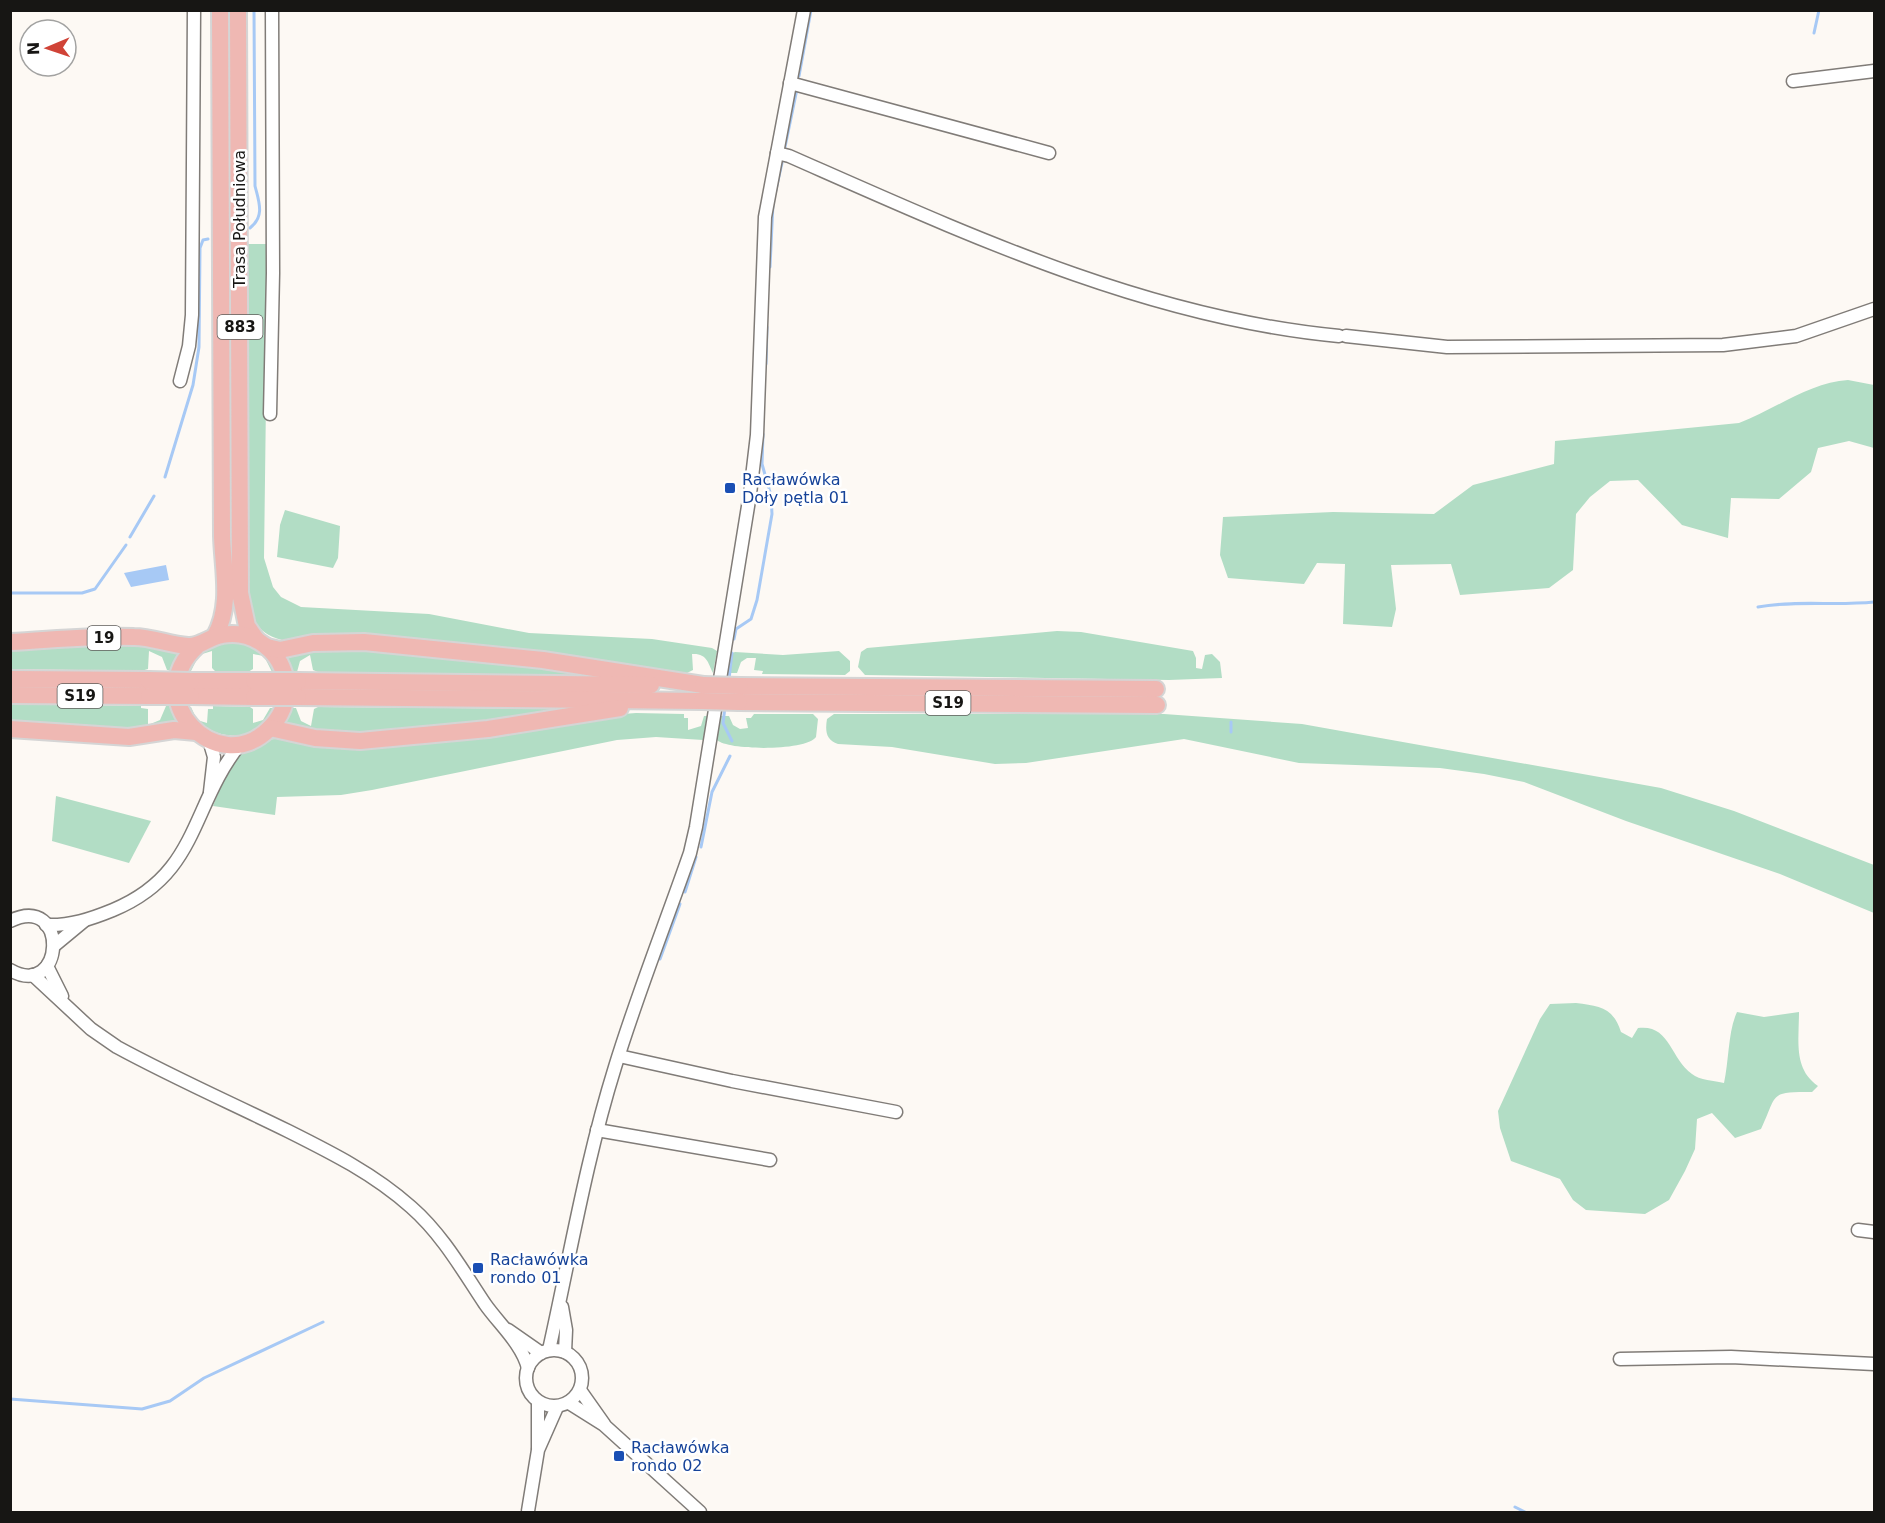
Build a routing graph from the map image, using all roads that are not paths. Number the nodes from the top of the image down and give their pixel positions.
1 (194, 10) edge
2 (220, 10) edge
3 (238, 10) edge
4 (272, 10) edge
5 (804, 10) edge
6 (1875, 71) edge
7 (1793, 81) dead end
8 (790, 82) junction
9 (777, 153) junction
10 (1049, 153) dead end
11 (1875, 309) edge
12 (180, 381) dead end
13 (270, 414) dead end
14 (214, 636) junction
15 (10, 642) edge
16 (262, 643) junction
17 (197, 646) junction
18 (10, 679) edge
19 (149, 688) junction
20 (298, 689) junction
21 (703, 693) junction
22 (10, 695) edge
23 (1156, 697) dead end
24 (663, 701) junction
25 (270, 728) junction
26 (10, 729) edge
27 (203, 736) junction
28 (241, 743) junction
29 (210, 793) junction
30 (10, 921) edge
31 (84, 921) junction
32 (46, 925) junction
33 (55, 945) junction
34 (47, 966) junction
35 (10, 970) edge
36 (33, 975) junction
37 (65, 1003) junction
38 (619, 1056) junction
39 (896, 1112) dead end
40 (597, 1130) junction
41 (770, 1160) dead end
42 (1858, 1230) dead end
43 (1875, 1232) edge
44 (561, 1303) junction
45 (505, 1328) junction
46 (545, 1351) junction
47 (565, 1352) junction
48 (1620, 1359) dead end
49 (1875, 1364) edge
50 (528, 1368) junction
51 (580, 1390) junction
52 (538, 1402) junction
53 (563, 1405) junction
54 (604, 1425) junction
55 (538, 1450) junction
56 (528, 1511) dead end
57 (700, 1512) edge

1 - 12 street
2 - 14 highway, Trasa Południowa / 883
3 - 16 highway, Trasa Południowa / 883
4 - 13 street
5 - 8 street
6 - 7 street
8 - 9 street
8 - 10 street
9 - 11 street
9 - 38 street
14 - 16 highway
14 - 17 highway
15 - 17 highway, 19
16 - 21 highway
16 - 25 highway, 883
17 - 27 highway
18 - 19 highway, S19
19 - 20 highway, S19, bridge
19 - 22 highway, S19
20 - 21 highway, S19
20 - 24 highway, S19
21 - 23 highway, S19, bridge
21 - 24 highway, S19
24 - 25 highway
25 - 28 highway
26 - 27 highway
27 - 28 highway
27 - 29 street
28 - 29 street
29 - 31 street
30 - 32 street
31 - 32 street
31 - 33 street
32 - 33 street
33 - 34 street
34 - 36 street
34 - 37 street
35 - 36 street
36 - 37 street
37 - 45 street
38 - 39 street
38 - 40 street
40 - 41 street
40 - 44 street
42 - 43 street
44 - 46 street
44 - 47 street
45 - 46 street
45 - 50 street
46 - 47 street
46 - 50 street
47 - 51 street
48 - 49 street
50 - 52 street
51 - 53 street
51 - 54 street
52 - 53 street
52 - 55 street
53 - 54 street
53 - 55 street
54 - 57 street
55 - 56 street

